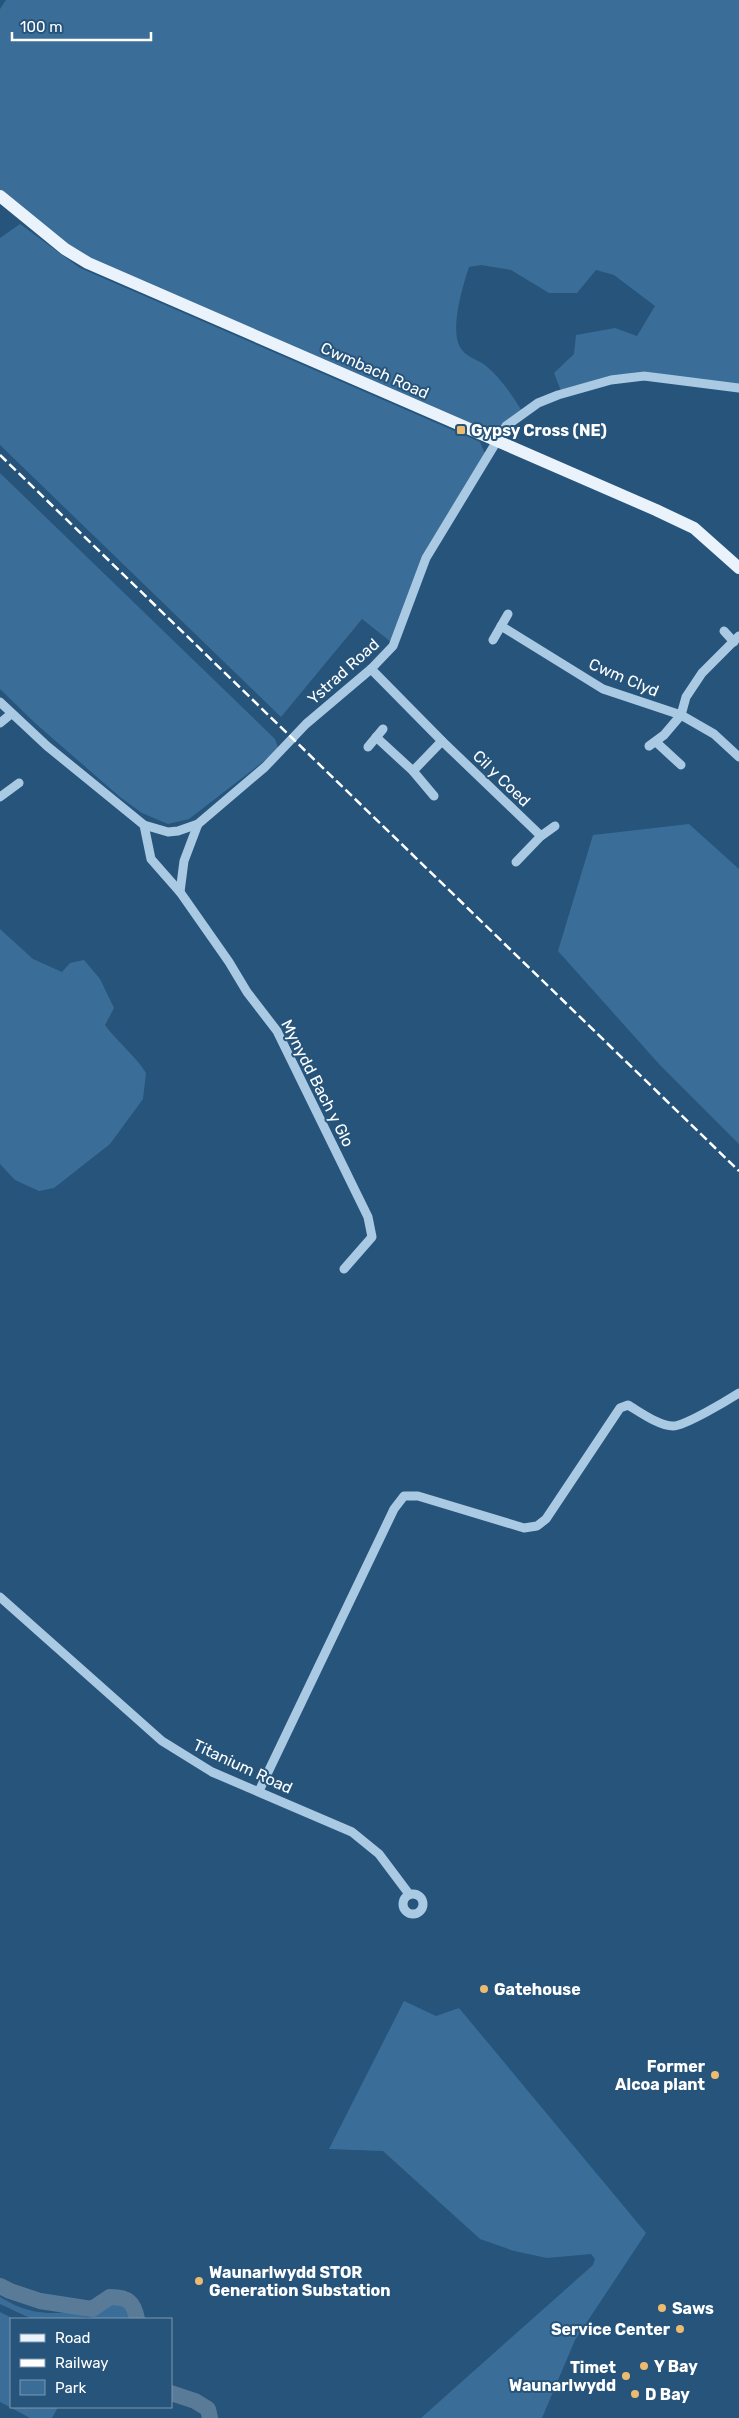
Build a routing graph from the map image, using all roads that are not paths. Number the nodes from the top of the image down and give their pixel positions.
1 (0, 196) edge
2 (739, 388) edge
3 (496, 442) junction
4 (739, 568) edge
5 (508, 614) dead end
6 (501, 626) junction
7 (724, 632) dead end
8 (736, 639) edge
9 (493, 640) dead end
10 (370, 669) junction
11 (0, 702) edge
12 (11, 714) junction
13 (681, 715) junction
14 (0, 723) edge
15 (383, 729) dead end
16 (376, 737) junction
17 (442, 741) junction
18 (368, 746) dead end
19 (738, 753) edge
20 (681, 765) dead end
21 (413, 771) junction
22 (19, 783) dead end
23 (1, 793) edge
24 (434, 796) dead end
25 (198, 824) junction
26 (144, 825) junction
27 (555, 826) dead end
28 (541, 836) junction
29 (516, 862) dead end
30 (180, 892) junction
31 (344, 1269) dead end
32 (739, 1393) edge
33 (0, 1597) edge
34 (258, 1791) junction
35 (409, 1894) dead end

1 - 3 main road, Cwmbach Road
2 - 3 street, Ystrad Road
3 - 4 main road, Cwmbach Road
3 - 10 street, Ystrad Road
5 - 6 street
6 - 9 street
6 - 13 street, Cwm Clyd
7 - 8 street
8 - 13 street
10 - 17 street, Cil y Coed
10 - 25 street, Ystrad Road
11 - 12 street, Ystrad Road
12 - 14 street
12 - 26 street, Ystrad Road
13 - 19 street, Cwm Clyd
13 - 20 street
15 - 16 street
16 - 18 street
16 - 21 street
17 - 21 street
17 - 28 street, Cil y Coed
21 - 24 street
22 - 23 street
25 - 26 street, Ystrad Road
25 - 30 street
26 - 30 street, Mynydd Bach y Glo
27 - 28 street
28 - 29 street
30 - 31 street, Mynydd Bach y Glo
32 - 34 street
33 - 34 street, Titanium Road
34 - 35 street, Titanium Road

